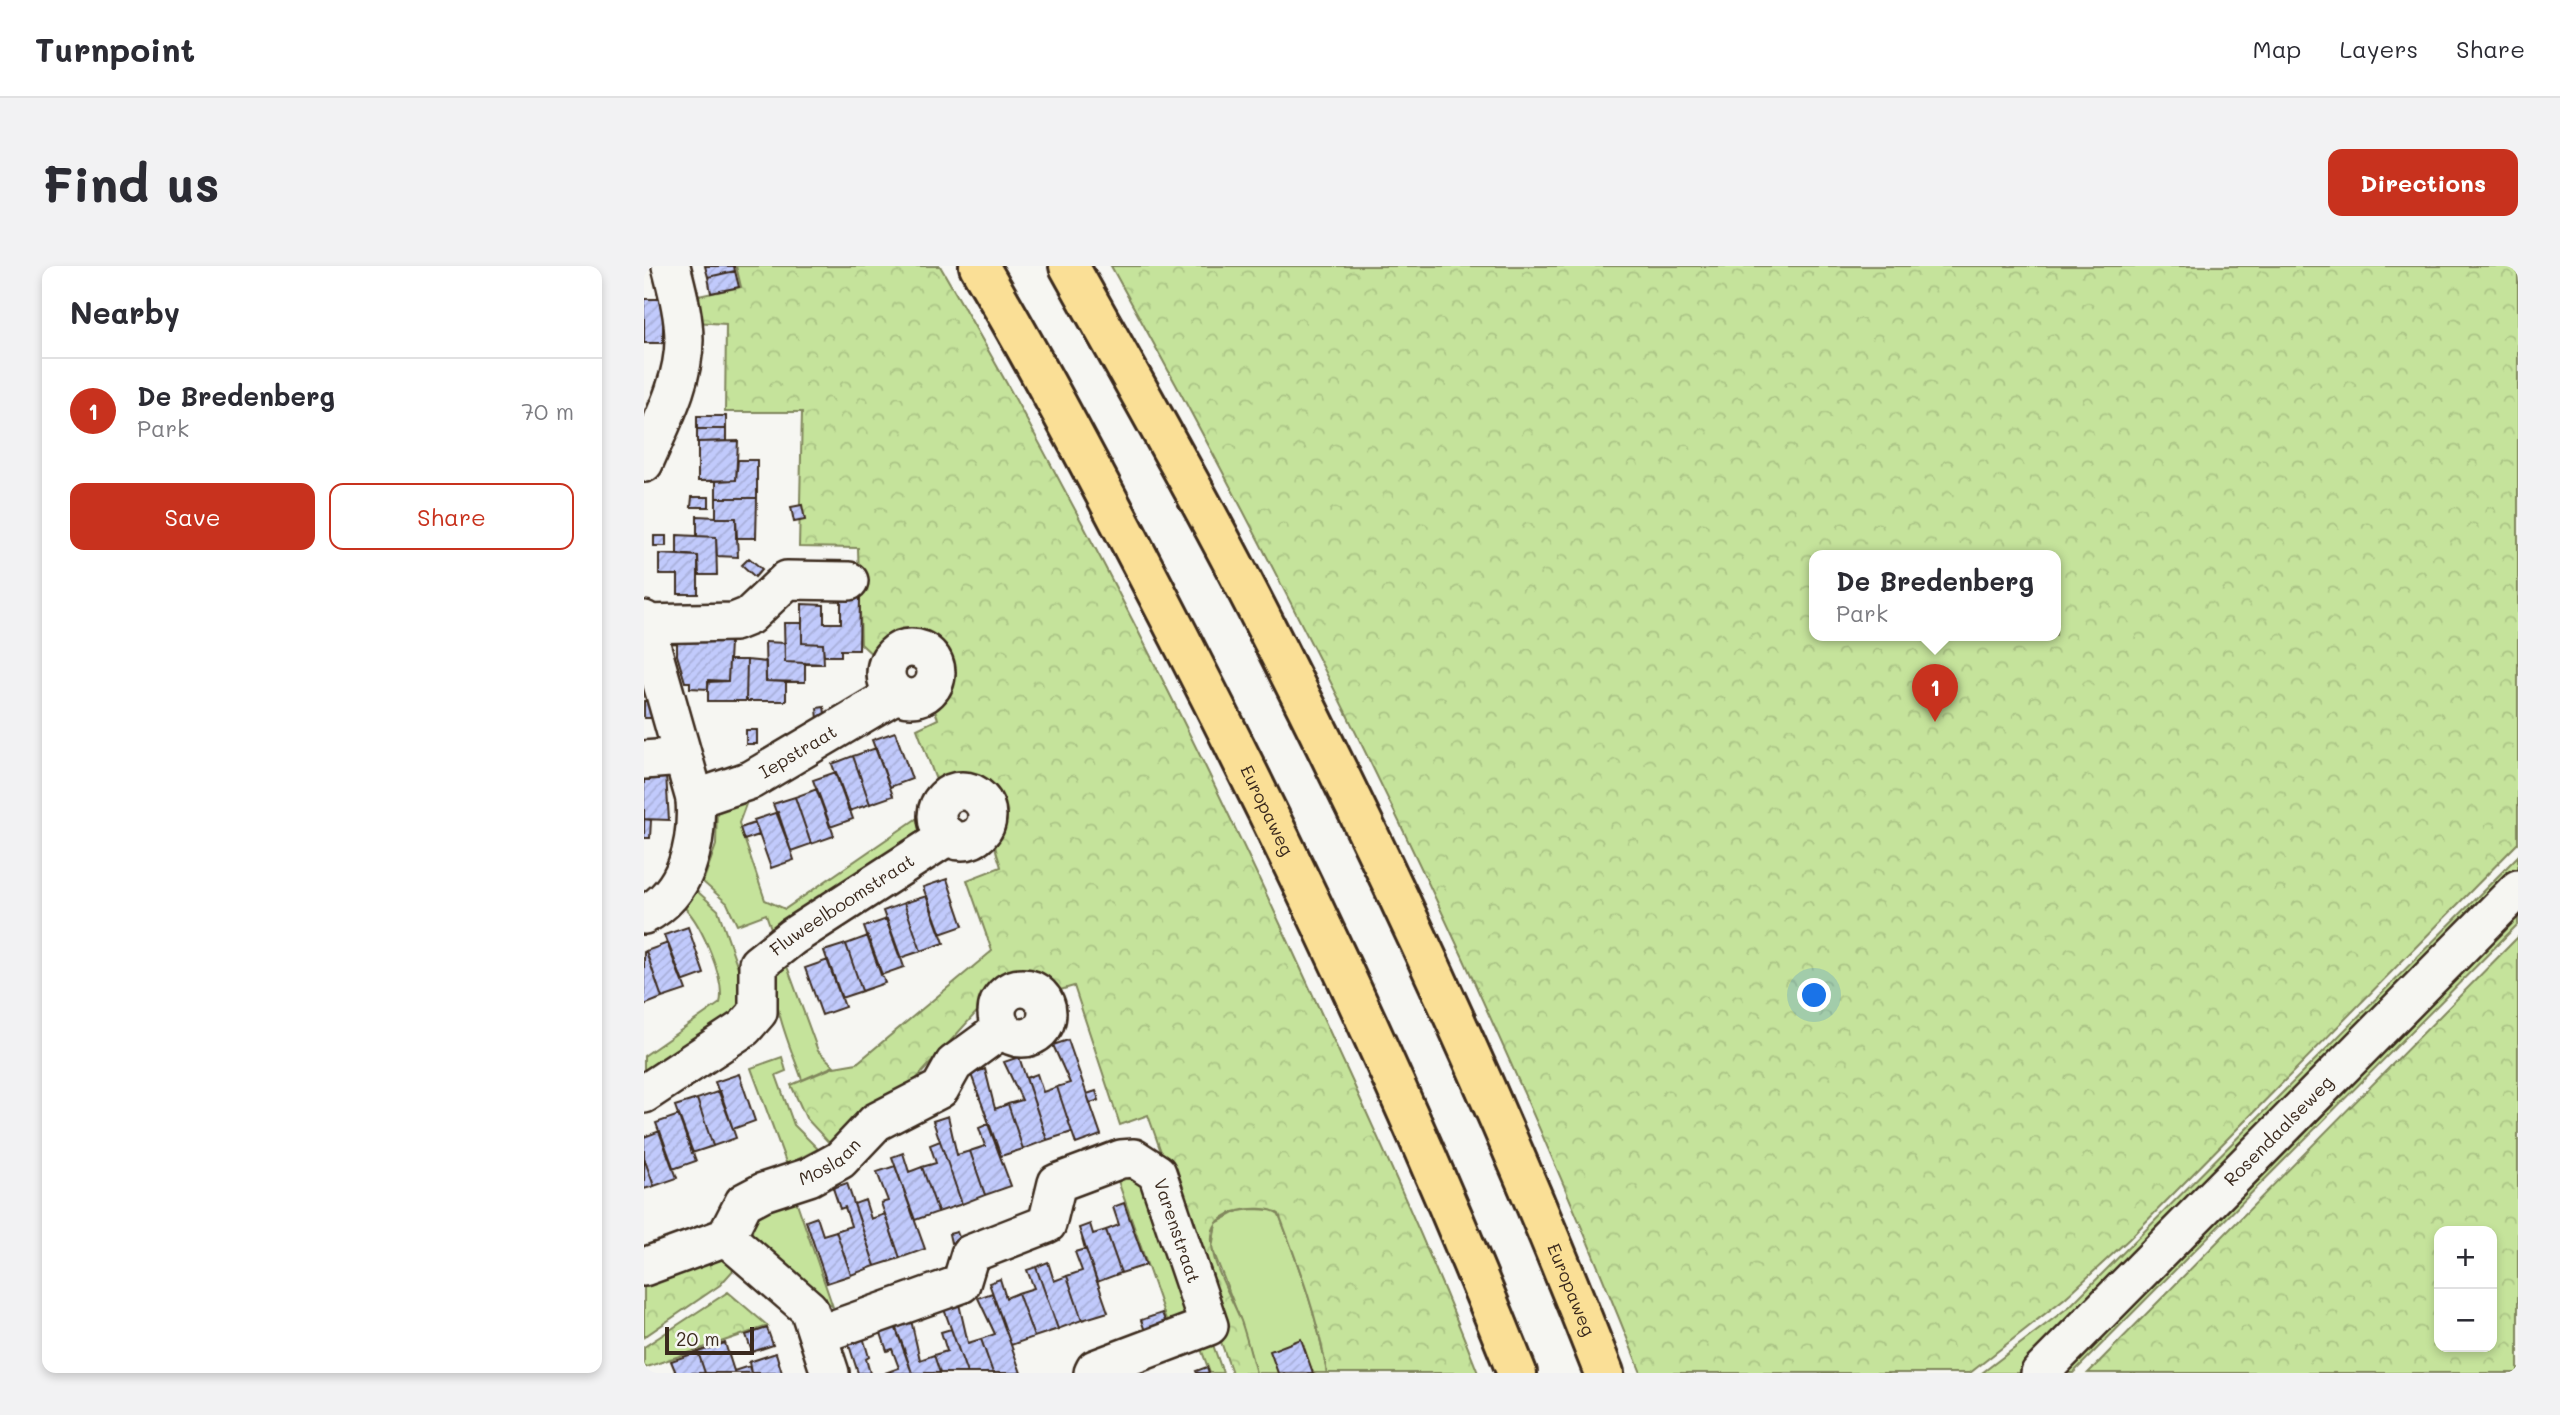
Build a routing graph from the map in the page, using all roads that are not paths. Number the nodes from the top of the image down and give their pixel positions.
1 (979, 266) edge
2 (1069, 266) edge
3 (663, 270) edge
4 (644, 463) edge
5 (849, 581) dead end
6 (644, 623) edge
7 (896, 694) dead end
8 (682, 757) junction
9 (644, 760) edge
10 (695, 799) junction
11 (948, 836) dead end
12 (2518, 889) edge
13 (644, 915) edge
14 (1002, 1029) dead end
15 (644, 1094) edge
16 (726, 1237) junction
17 (644, 1267) edge
18 (818, 1335) junction
19 (830, 1373) edge
20 (1093, 1373) edge
21 (1517, 1373) edge
22 (1604, 1373) edge
23 (2040, 1373) edge

1 - 21 highway, Europaweg
2 - 22 highway, Europaweg
3 - 4 street
5 - 6 street
6 - 8 street
7 - 10 street, Iepstraat
8 - 9 street
8 - 10 street
10 - 13 street
11 - 15 street, Fluweelboomstraat
12 - 23 street, Rosendaalseweg
14 - 16 street, Moslaan
16 - 17 street
16 - 18 street
18 - 19 street
18 - 20 street, Varenstraat

